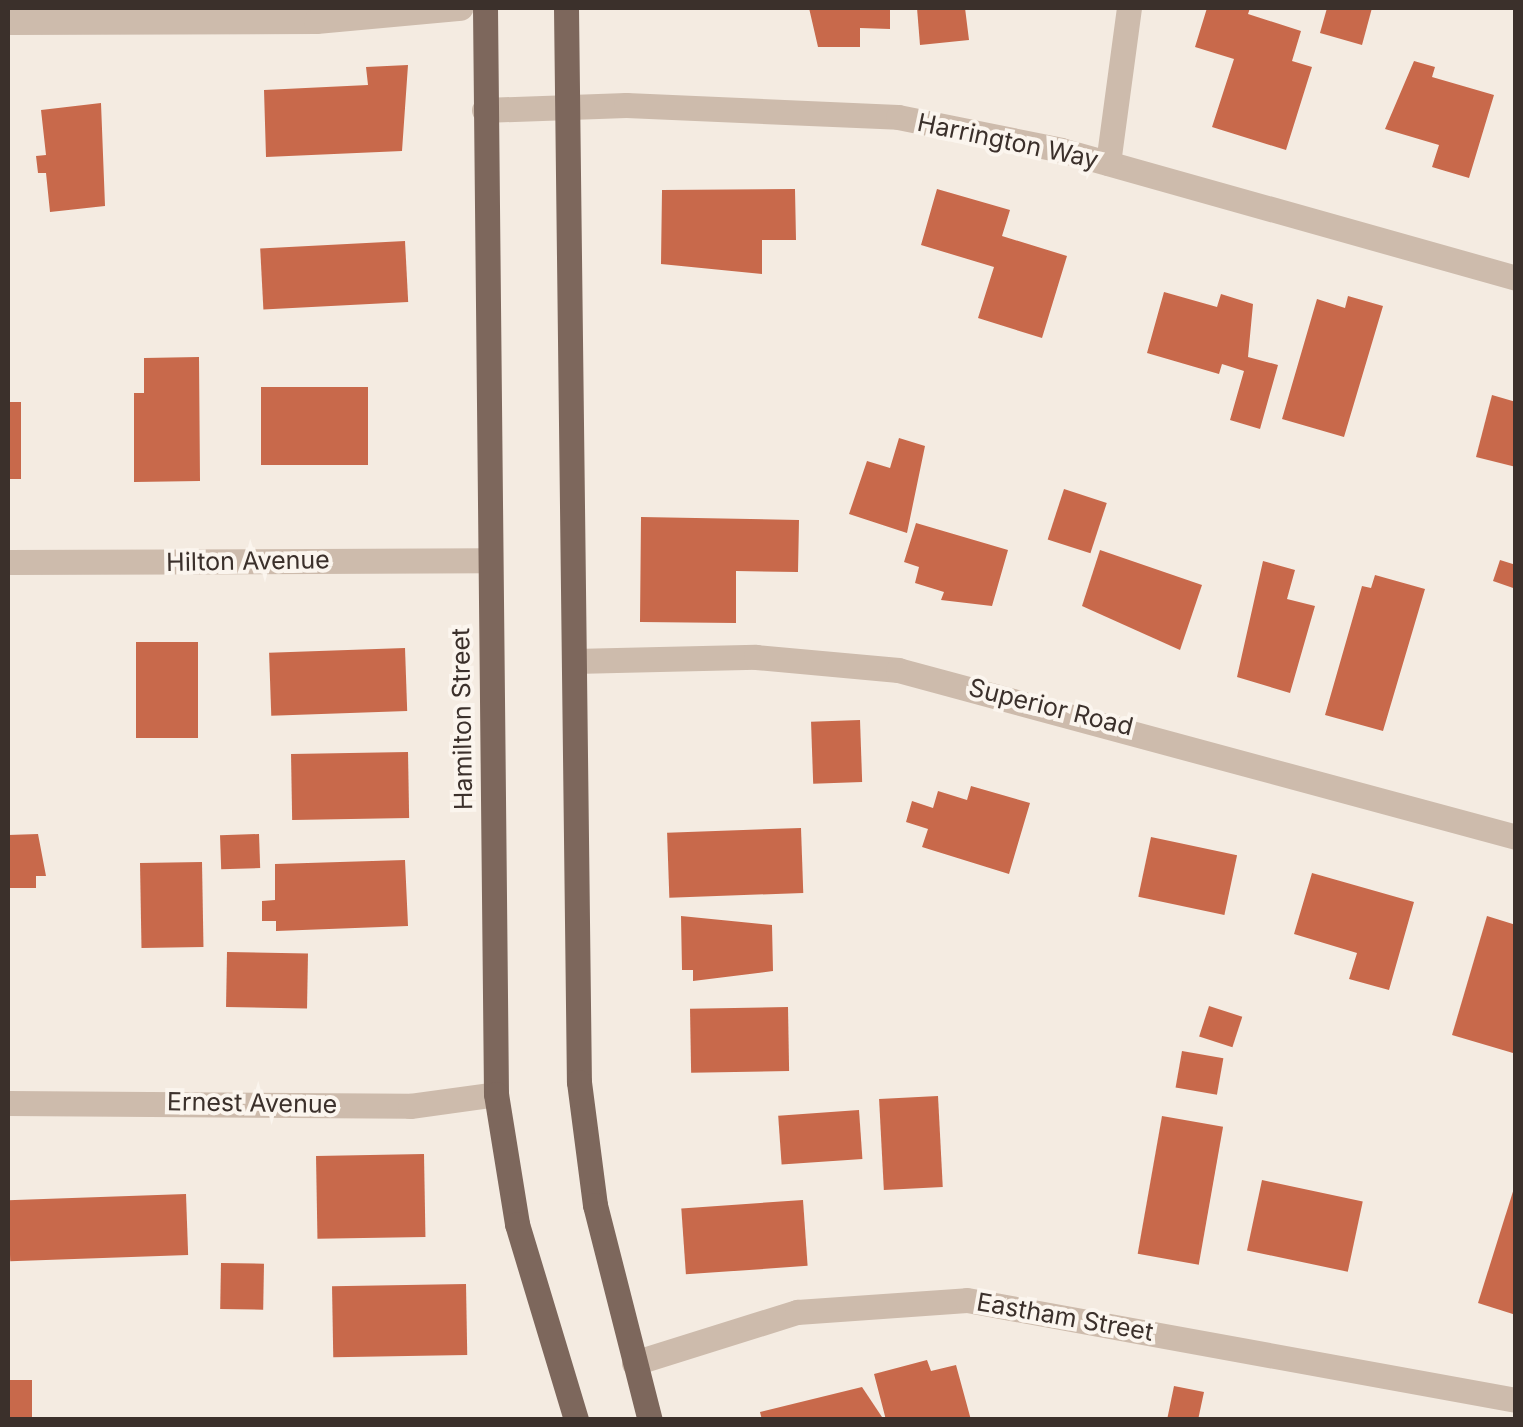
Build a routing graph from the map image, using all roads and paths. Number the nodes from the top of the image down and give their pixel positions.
1 (460, 8) edge
2 (484, 8) edge
3 (566, 8) edge
4 (1129, 8) edge
5 (8, 22) edge
6 (565, 108) junction
7 (484, 110) junction
8 (1108, 163) junction
9 (1516, 278) edge
10 (488, 560) junction
11 (8, 562) edge
12 (574, 660) junction
13 (1516, 837) edge
14 (496, 1094) junction
15 (8, 1103) edge
16 (634, 1363) junction
17 (1506, 1401) edge
18 (576, 1420) edge
19 (650, 1420) edge

1 - 5 street
2 - 7 main road, Hamilton Street
3 - 6 main road
4 - 8 street
6 - 7 street, Harrington Way
6 - 8 street, Harrington Way
6 - 12 main road
7 - 10 main road, Hamilton Street
8 - 9 street, Harrington Way
10 - 11 street, Hilton Avenue
10 - 14 main road, Hamilton Street
12 - 13 street, Superior Road
12 - 16 main road
14 - 15 street, Ernest Avenue
14 - 18 main road, Hamilton Street
16 - 17 street, Eastham Street
16 - 19 main road

